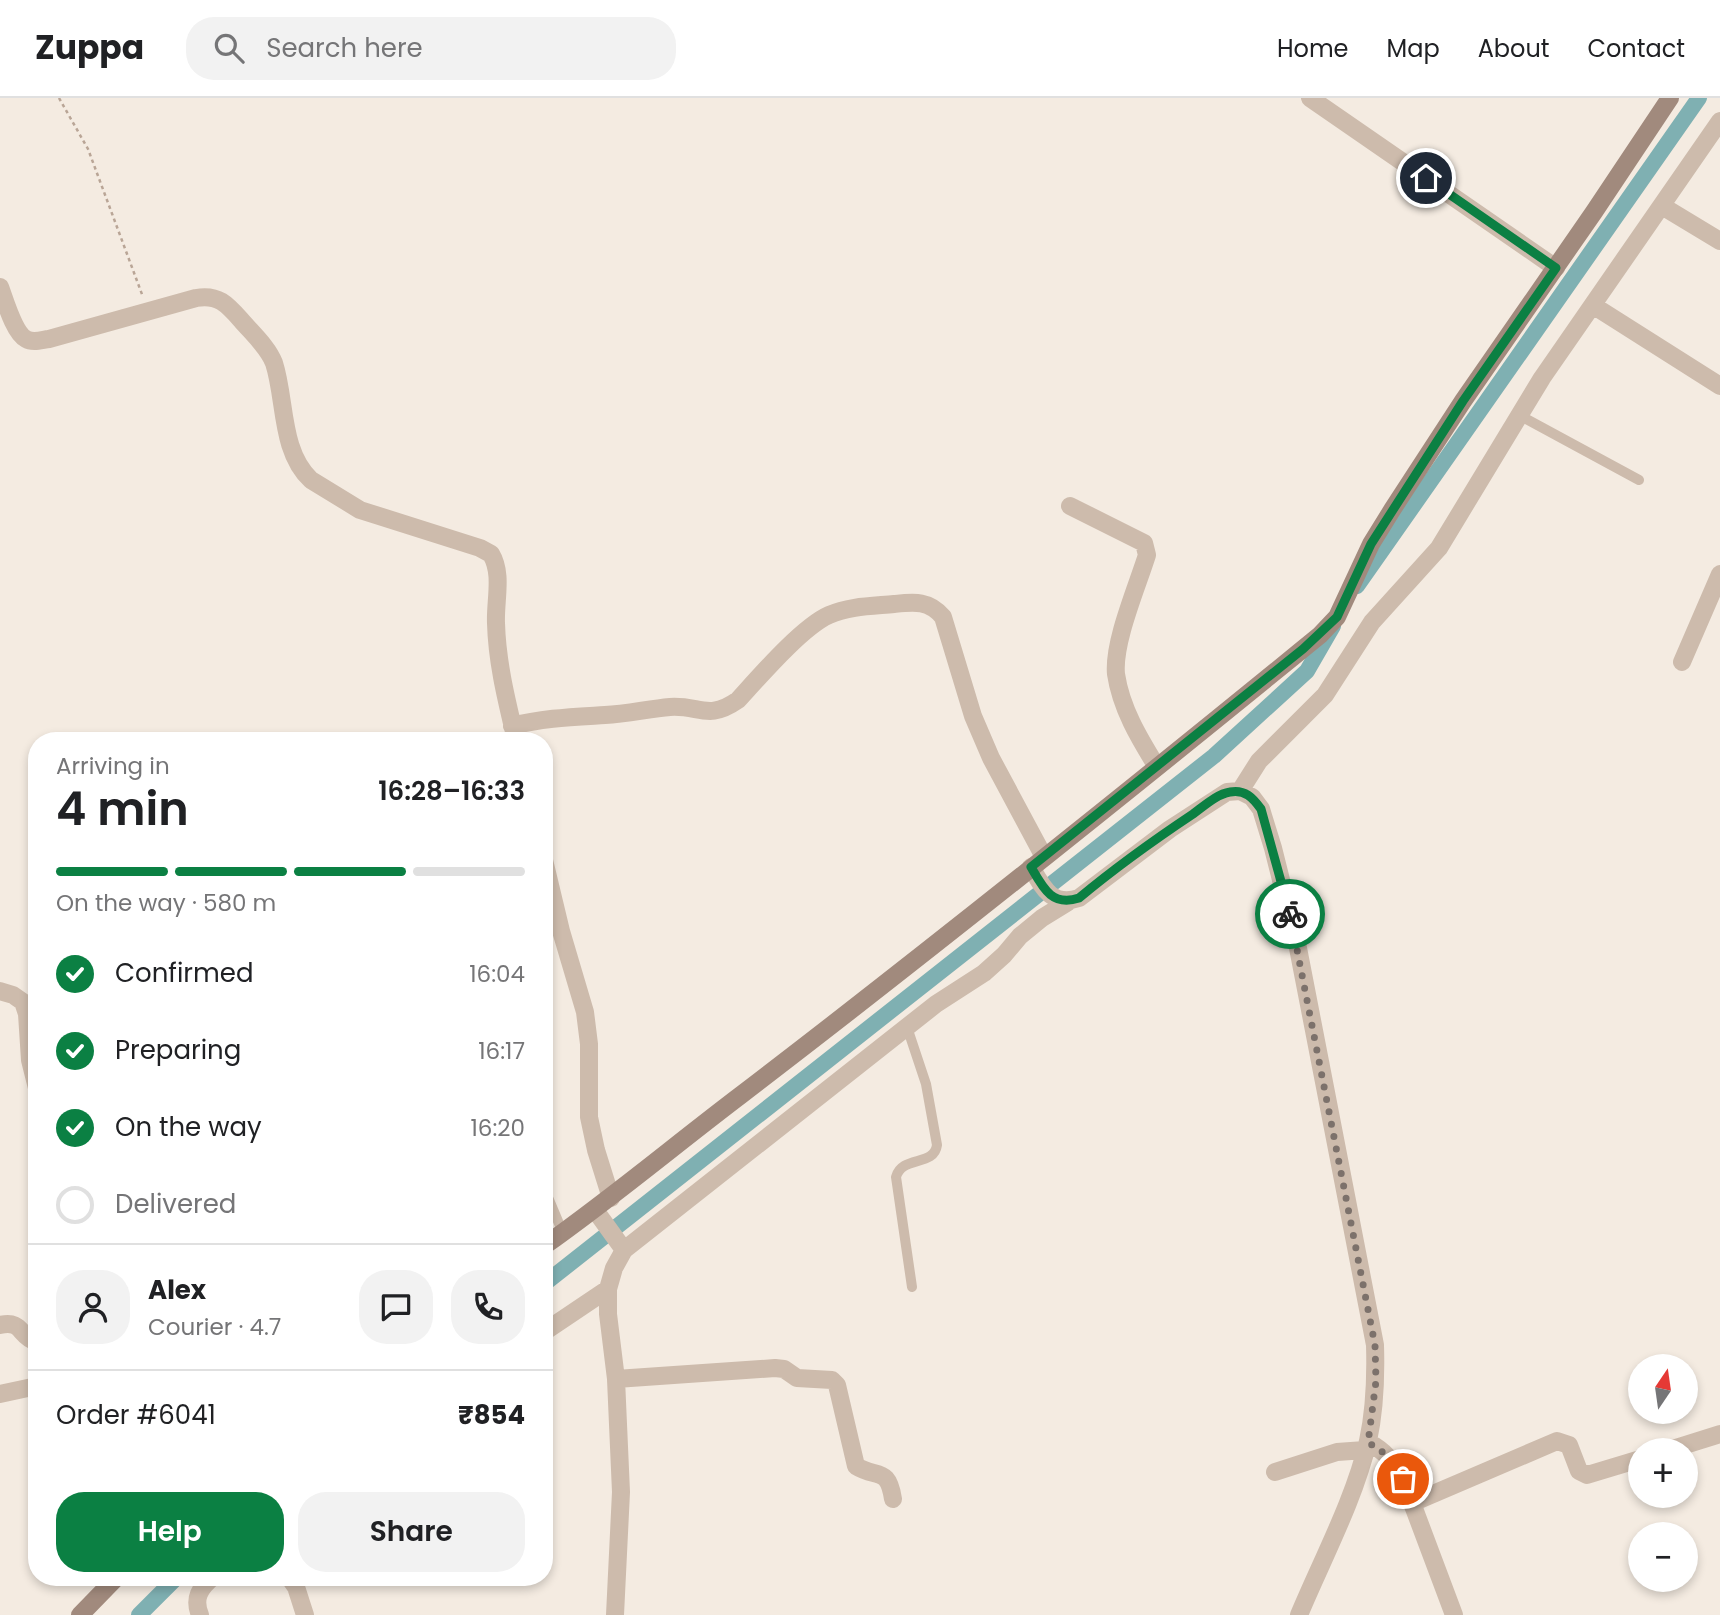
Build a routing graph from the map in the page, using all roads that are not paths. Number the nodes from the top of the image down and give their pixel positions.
1 (1310, 98) edge
2 (1670, 98) edge
3 (1720, 121) edge
4 (1662, 206) junction
5 (1720, 241) edge
6 (1556, 268) junction
7 (0, 287) edge
8 (1594, 306) junction
9 (1720, 386) edge
10 (1519, 415) junction
11 (1639, 480) dead end
12 (1070, 506) dead end
13 (1720, 574) edge
14 (1682, 662) dead end
15 (514, 732) edge
16 (517, 732) edge
17 (1157, 767) junction
18 (1240, 791) junction
19 (1037, 862) junction
20 (1054, 894) junction
21 (553, 898) edge
22 (0, 990) edge
23 (907, 1027) junction
24 (28, 1029) edge
25 (611, 1198) junction
26 (553, 1209) edge
27 (599, 1216) junction
28 (563, 1233) junction
29 (553, 1240) edge
30 (621, 1244) junction
31 (912, 1287) dead end
32 (608, 1289) junction
33 (0, 1325) edge
34 (553, 1326) edge
35 (28, 1339) edge
36 (616, 1378) junction
37 (28, 1388) edge
38 (0, 1394) edge
39 (1720, 1434) edge
40 (1698, 1441) edge
41 (1373, 1448) junction
42 (1628, 1463) edge
43 (1275, 1472) dead end
44 (893, 1500) dead end
45 (1412, 1503) junction
46 (108, 1586) edge
47 (202, 1586) edge
48 (295, 1586) edge
49 (80, 1615) edge
50 (200, 1615) edge
51 (304, 1615) edge
52 (615, 1615) edge
53 (1299, 1615) edge
54 (1454, 1615) edge

1 - 6 street
2 - 6 street
3 - 4 street
4 - 5 street
4 - 8 street
6 - 17 street
7 - 15 street
8 - 9 street
8 - 10 street
10 - 11 lane
10 - 18 street
12 - 17 street
13 - 14 street
16 - 19 street
17 - 19 street
18 - 20 street
18 - 41 street
19 - 20 street
19 - 25 street
20 - 23 street
21 - 25 street
22 - 24 street
23 - 30 street
23 - 31 lane
25 - 27 street
26 - 28 lane
27 - 28 street
27 - 30 street
28 - 29 street
30 - 32 street
32 - 34 street
32 - 36 street
33 - 35 street
36 - 44 street
36 - 52 street
37 - 38 street
39 - 40 street
41 - 43 street
41 - 45 street
41 - 53 street
42 - 45 street
45 - 54 street
46 - 49 street
47 - 50 street
48 - 51 street

